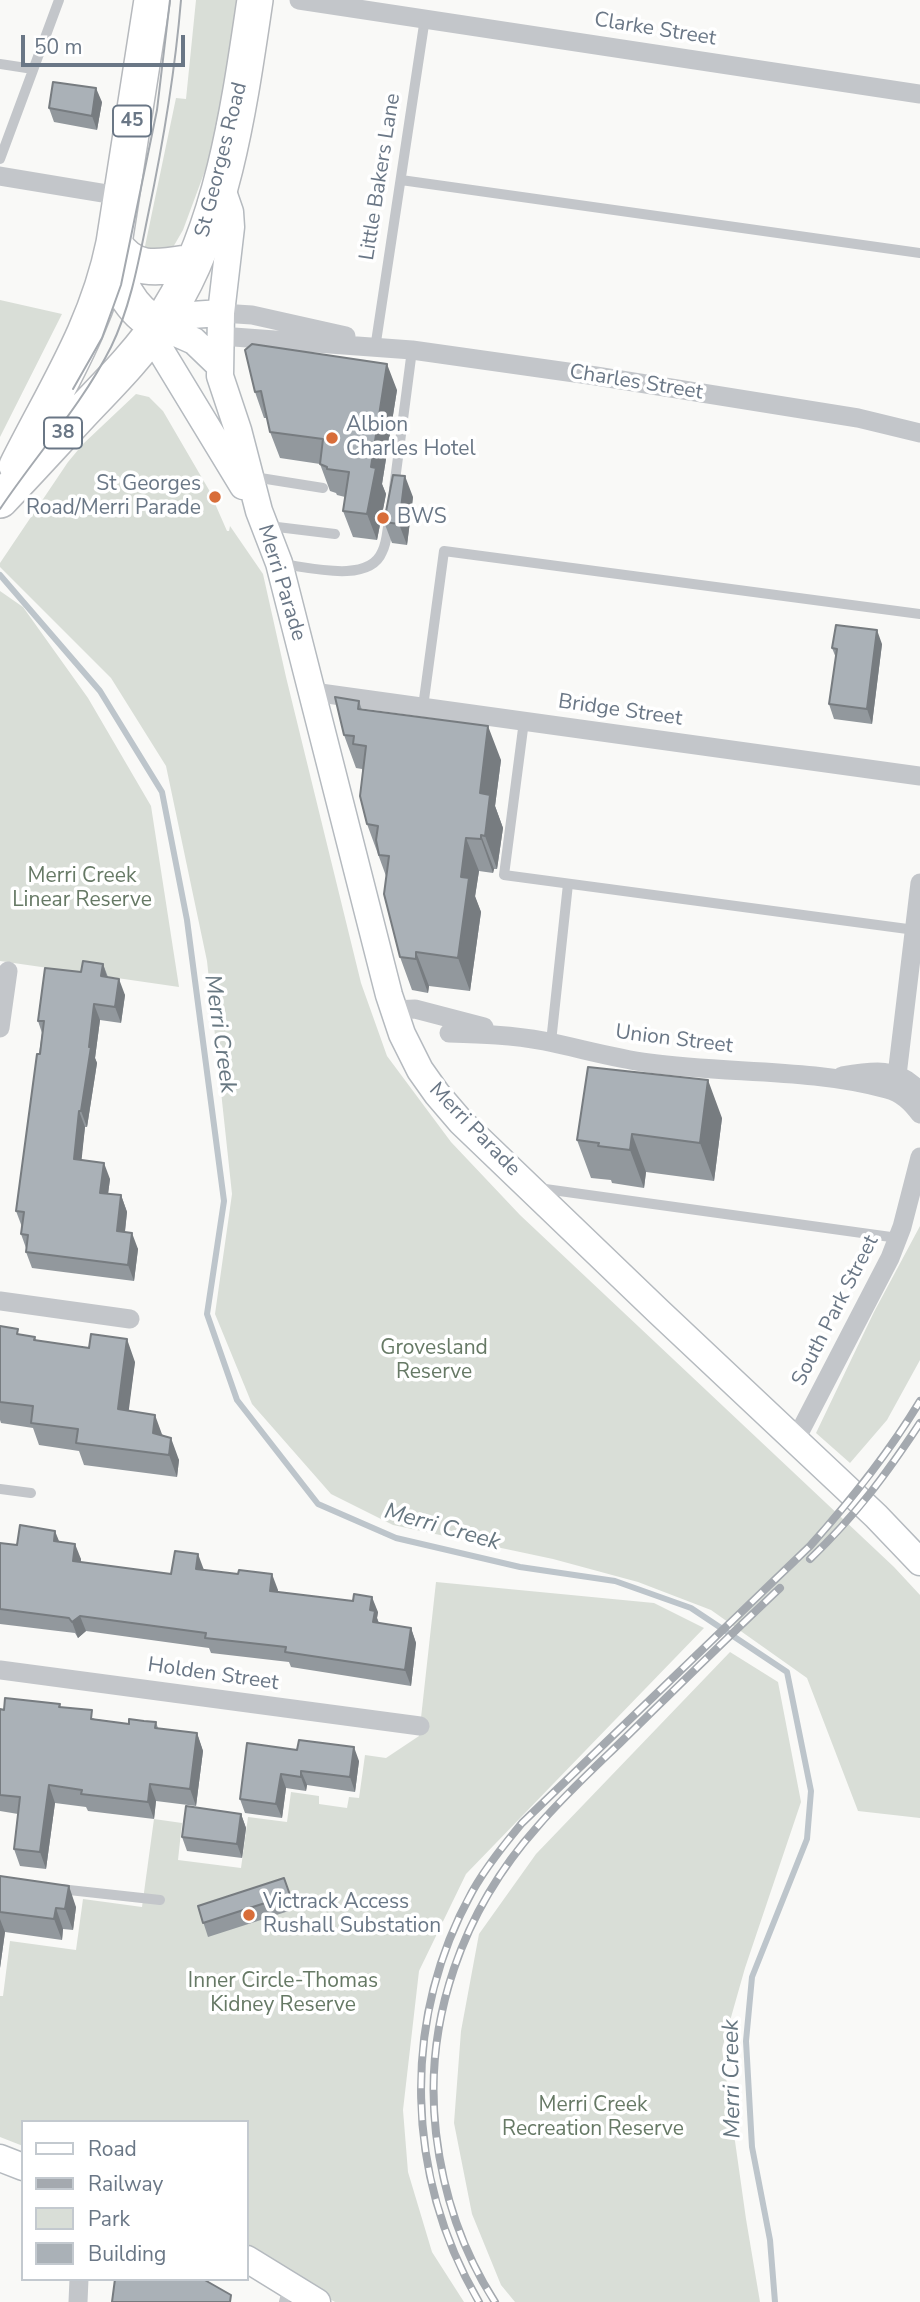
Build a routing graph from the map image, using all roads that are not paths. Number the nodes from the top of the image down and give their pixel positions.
1 (59, 0) edge
2 (152, 0) edge
3 (255, 0) edge
4 (299, 0) edge
5 (387, 6) edge
6 (425, 18) junction
7 (0, 64) edge
8 (33, 69) junction
9 (920, 94) edge
10 (0, 159) edge
11 (0, 176) edge
12 (401, 180) junction
13 (220, 183) junction
14 (120, 196) junction
15 (114, 243) junction
16 (920, 253) edge
17 (193, 262) junction
18 (220, 324) junction
19 (158, 326) junction
20 (376, 342) junction
21 (412, 350) junction
22 (73, 361) junction
23 (219, 366) junction
24 (858, 418) junction
25 (920, 423) edge
26 (920, 433) edge
27 (250, 477) junction
28 (323, 488) dead end
29 (393, 495) edge
30 (0, 500) edge
31 (391, 506) edge
32 (262, 518) junction
33 (335, 534) dead end
34 (279, 564) junction
35 (920, 614) edge
36 (313, 692) junction
37 (423, 707) junction
38 (524, 721) junction
39 (920, 776) edge
40 (920, 883) edge
41 (568, 884) junction
42 (917, 930) edge
43 (8, 971) dead end
44 (393, 1010) junction
45 (0, 1028) edge
46 (449, 1033) dead end
47 (510, 1036) junction
48 (551, 1042) junction
49 (896, 1083) junction
50 (920, 1092) edge
51 (920, 1114) edge
52 (920, 1157) edge
53 (528, 1186) junction
54 (898, 1238) junction
55 (0, 1301) edge
56 (130, 1319) dead end
57 (795, 1441) junction
58 (0, 1489) edge
59 (31, 1493) dead end
60 (920, 1562) edge
61 (0, 1670) edge
62 (420, 1726) dead end
63 (49, 1887) edge
64 (160, 1900) dead end
65 (0, 2143) edge
66 (21, 2151) edge
67 (0, 2158) edge
68 (21, 2166) edge
69 (248, 2260) edge
70 (248, 2277) edge
71 (79, 2281) edge
72 (288, 2297) edge
73 (78, 2302) edge
74 (317, 2302) edge

1 - 8 lane
2 - 14 highway, St Georges Road / 45
3 - 13 highway, St Georges Road
4 - 5 street, Clarke Street
5 - 6 street, Clarke Street
6 - 9 street, Clarke Street
6 - 12 lane, Little Bakers Lane
7 - 8 lane
8 - 10 lane
11 - 14 street
12 - 16 lane
12 - 20 lane, Little Bakers Lane
13 - 17 highway, St Georges Road
13 - 18 main road, Merri Parade
14 - 15 highway, St Georges Road / 45
15 - 17 highway
15 - 19 highway
15 - 22 highway, St Georges Road / 45
17 - 19 highway, St Georges Road
18 - 19 main road, Charles Street
18 - 20 street, Charles Street
18 - 21 street, Charles Street
18 - 23 main road, Merri Parade
19 - 22 highway
19 - 23 main road
19 - 30 highway, St Georges Road / 38
19 - 32 main road, Merri Parade
20 - 21 street, Charles Street
21 - 24 street, Charles Street
21 - 29 lane
22 - 30 highway, St Georges Road / 38
23 - 27 main road, Merri Parade
24 - 25 street, Charles Street
24 - 26 street, Charles Street
27 - 28 lane
27 - 32 main road, Merri Parade
31 - 34 lane
32 - 33 lane
32 - 34 main road, Merri Parade
34 - 36 main road, Merri Parade
35 - 37 lane
36 - 37 street, Bridge Street
36 - 44 main road, Merri Parade
37 - 38 street, Bridge Street
38 - 39 street, Bridge Street
38 - 41 lane
40 - 42 street
41 - 42 lane
41 - 48 lane
42 - 49 street
43 - 45 street
44 - 47 street, Union Street
44 - 53 main road, Merri Parade
46 - 47 street, Union Street
47 - 48 street, Union Street
48 - 49 street, Union Street
49 - 50 street
49 - 51 street
52 - 54 street, South Park Street
53 - 54 lane
53 - 57 main road, Merri Parade
54 - 57 street, South Park Street
55 - 56 street
57 - 60 main road, Merri Parade
58 - 59 lane
61 - 62 street, Holden Street
63 - 64 lane
65 - 66 main road
67 - 68 main road
69 - 72 main road
70 - 72 main road
71 - 73 street
72 - 74 main road

